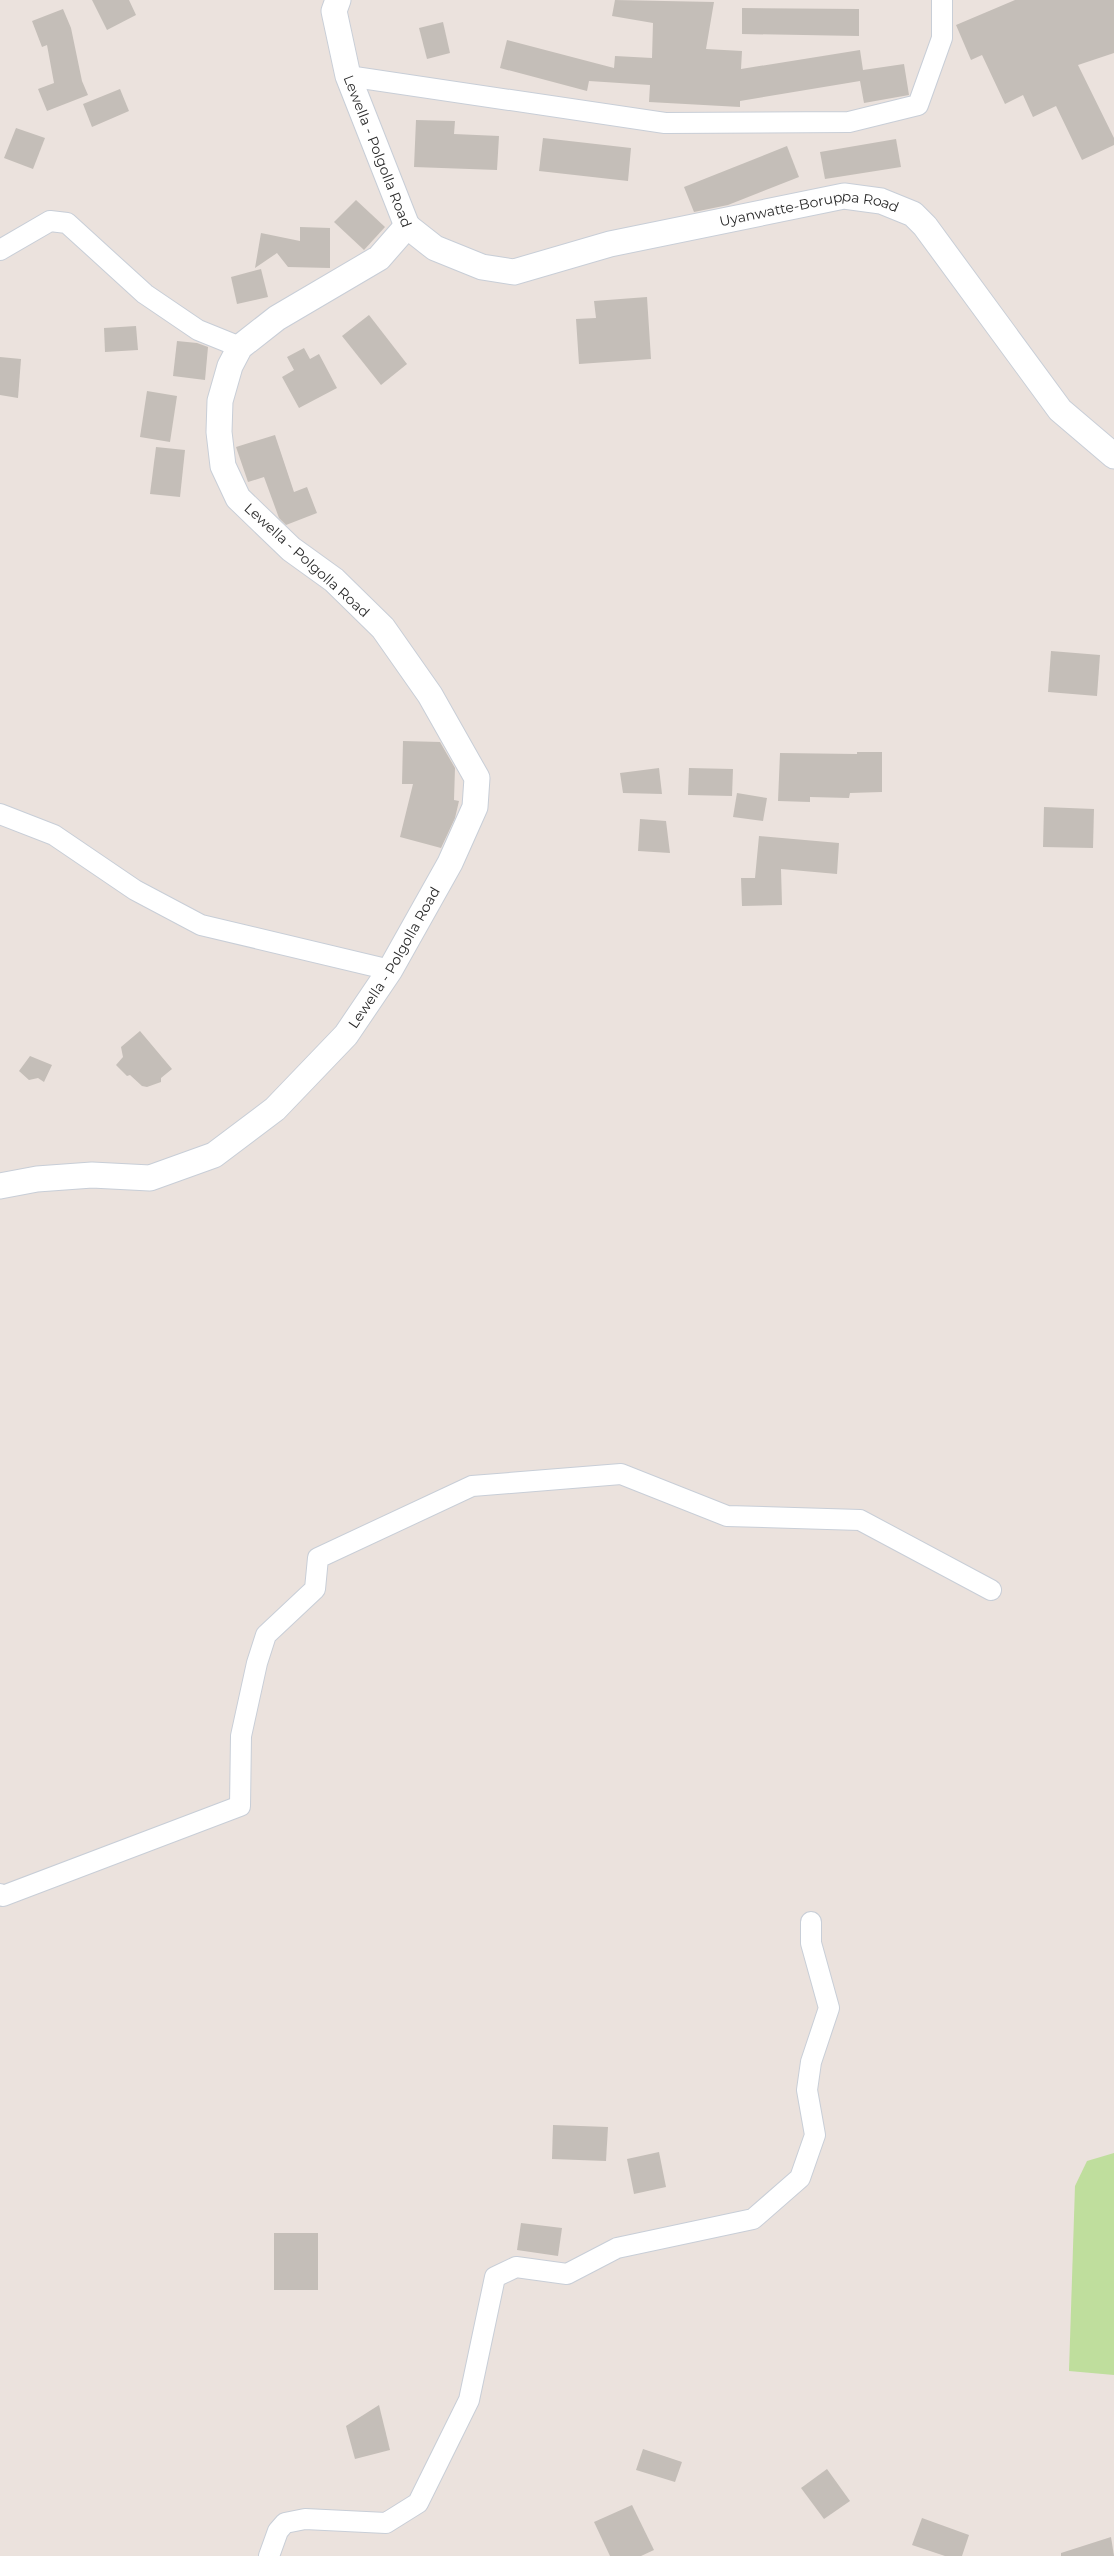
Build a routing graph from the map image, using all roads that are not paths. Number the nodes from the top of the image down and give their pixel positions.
1 (338, 0) edge
2 (942, 0) edge
3 (348, 76) junction
4 (407, 226) junction
5 (0, 250) edge
6 (240, 347) junction
7 (1114, 456) edge
8 (0, 814) edge
9 (390, 970) junction
10 (0, 1186) edge
11 (992, 1590) dead end
12 (0, 1894) edge
13 (812, 1922) dead end
14 (269, 2556) edge

1 - 3 street, Lewella - Polgolla Road
2 - 3 street
3 - 4 street, Lewella - Polgolla Road
4 - 6 street, Lewella - Polgolla Road
4 - 7 street, Uyanwatte-Boruppa Road
5 - 6 street
6 - 9 street, Lewella - Polgolla Road
8 - 9 street
9 - 10 street, Lewella - Polgolla Road
11 - 12 street
13 - 14 street

